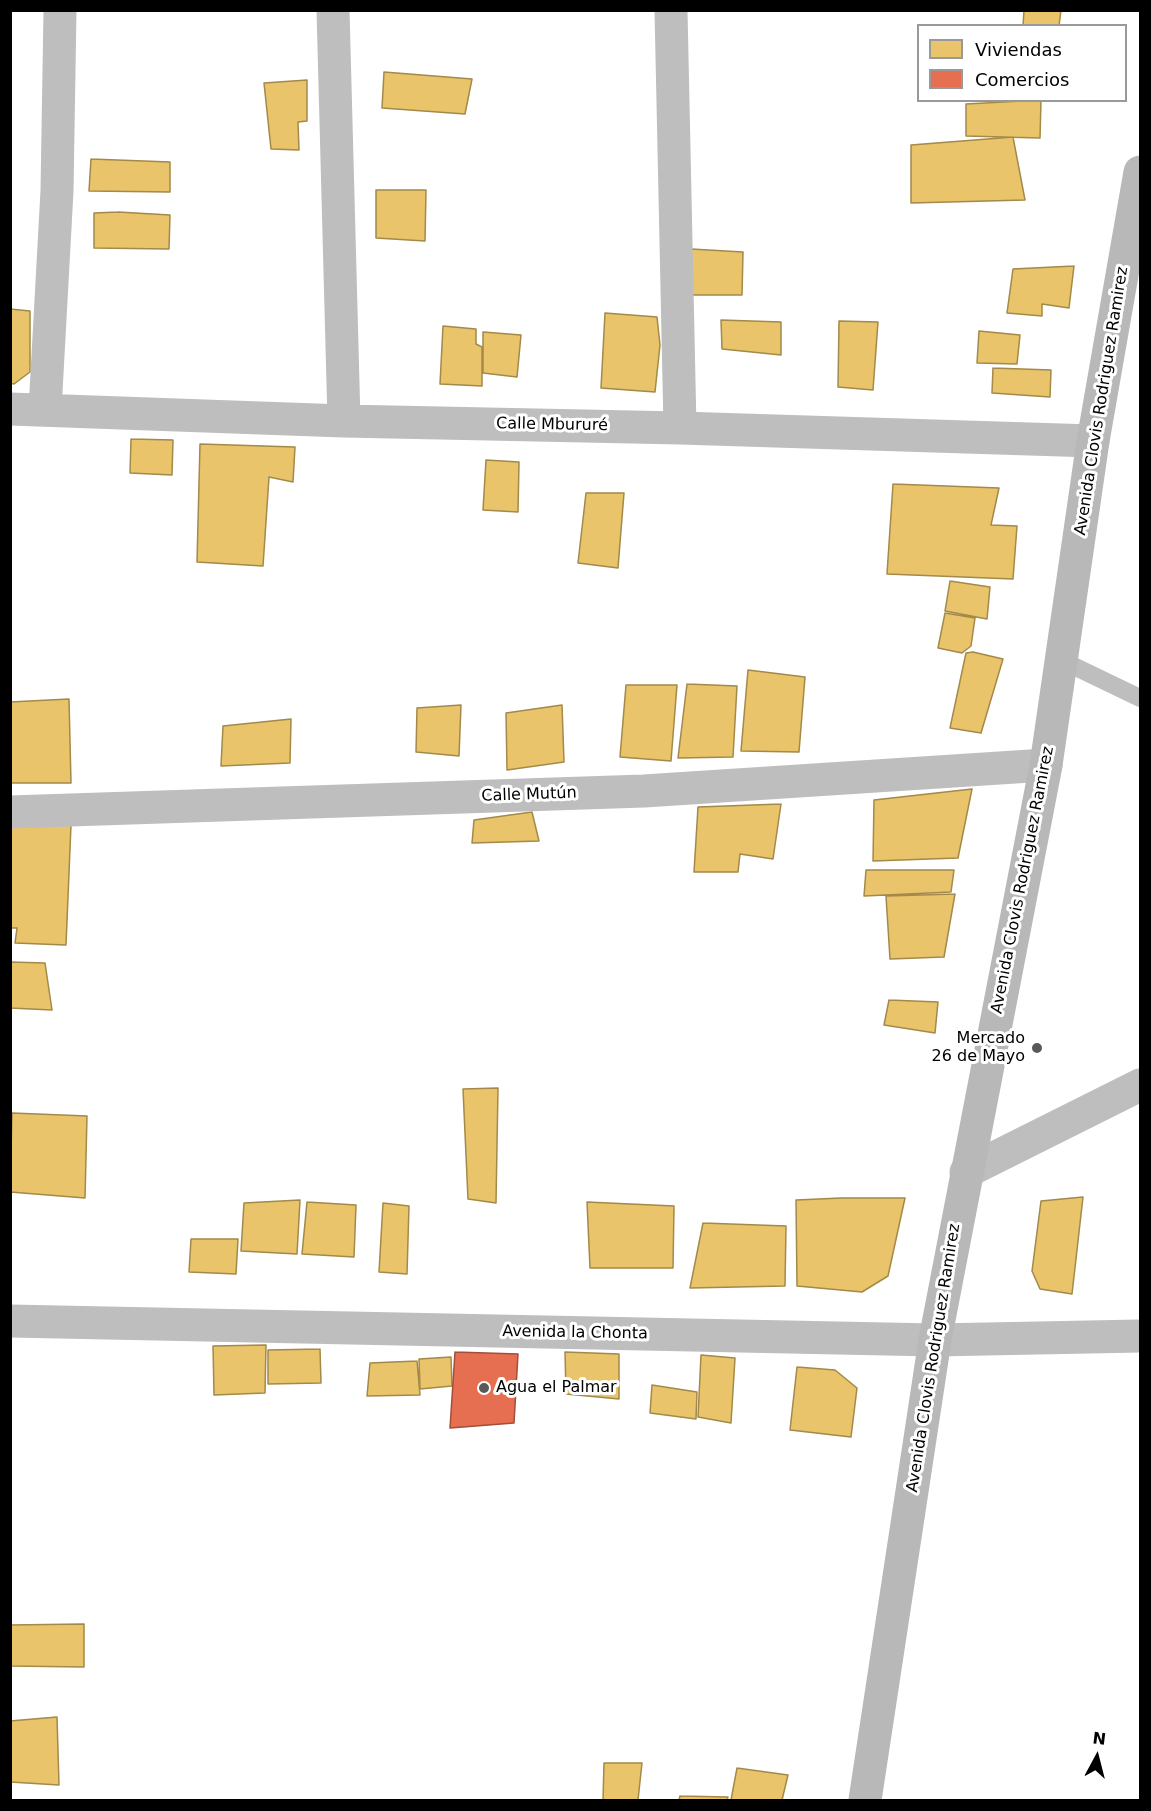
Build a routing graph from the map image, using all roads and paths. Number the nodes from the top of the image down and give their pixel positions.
1 (60, 10) edge
2 (333, 10) edge
3 (671, 10) edge
4 (1140, 172) edge
5 (10, 409) edge
6 (45, 410) junction
7 (344, 421) junction
8 (680, 428) junction
9 (1093, 441) junction
10 (1061, 660) junction
11 (1140, 698) edge
12 (1046, 765) junction
13 (10, 812) edge
14 (1140, 1085) edge
15 (966, 1172) junction
16 (10, 1321) edge
17 (1140, 1336) edge
18 (935, 1340) junction
19 (865, 1800) edge

1 - 6 street
2 - 7 street
3 - 8 street
4 - 9 main road, Avenida Clovis Rodriguez Ramirez
5 - 6 street, Calle Mbururé
6 - 7 street, Calle Mbururé
7 - 8 street, Calle Mbururé
8 - 9 street, Calle Mbururé
9 - 10 main road, Avenida Clovis Rodriguez Ramirez
10 - 11 lane
10 - 12 main road, Avenida Clovis Rodriguez Ramirez
12 - 13 street, Calle Mutún
12 - 15 main road, Avenida Clovis Rodriguez Ramirez
14 - 15 street
15 - 18 main road, Avenida Clovis Rodriguez Ramirez
16 - 18 street, Avenida la Chonta
17 - 18 street, Avenida la Chonta
18 - 19 main road, Avenida Clovis Rodriguez Ramirez

